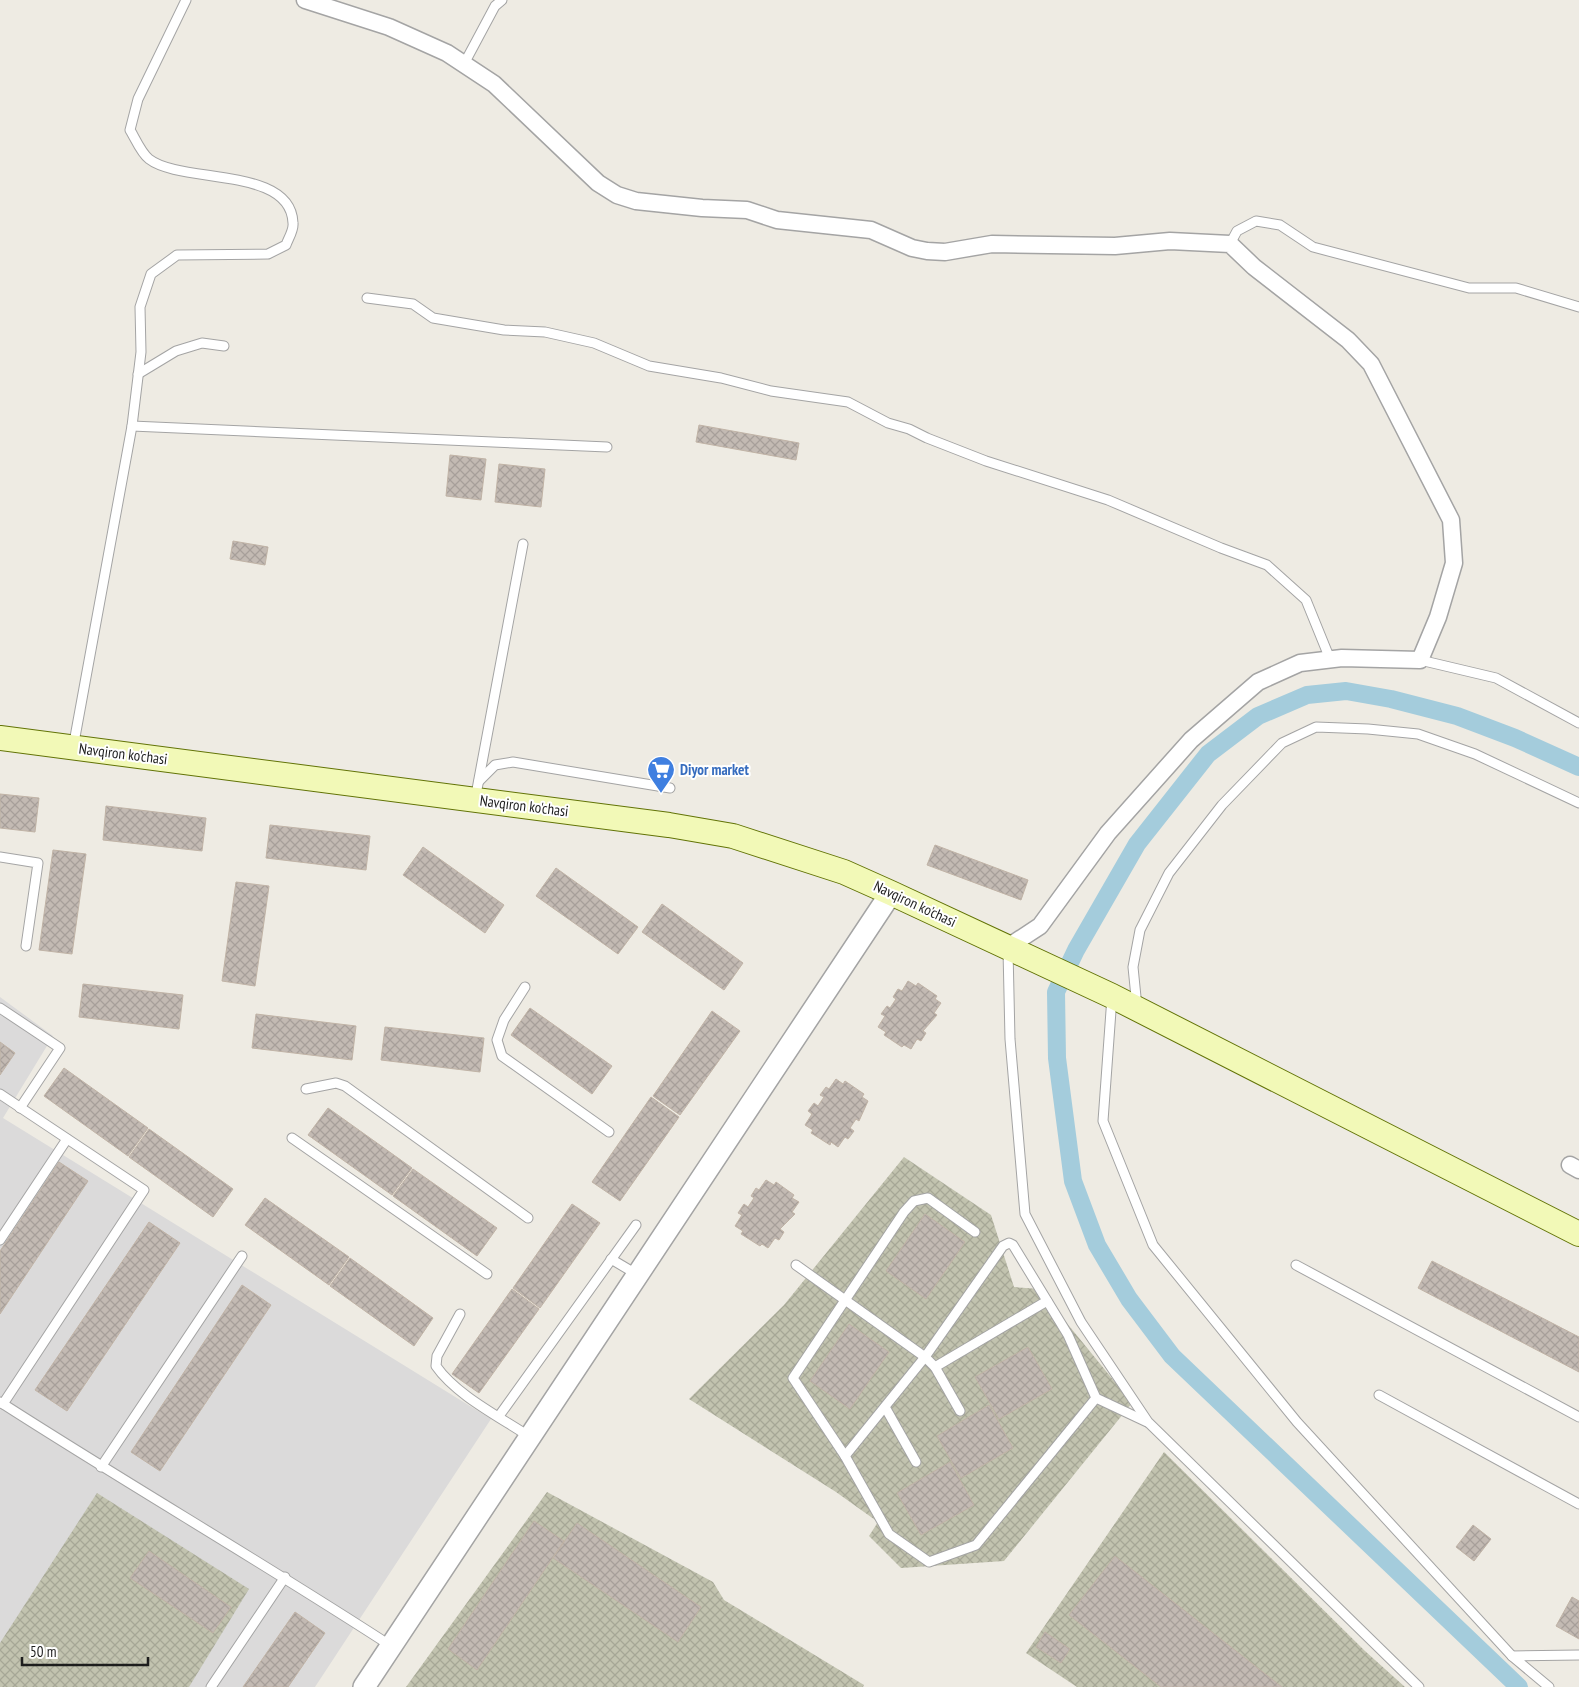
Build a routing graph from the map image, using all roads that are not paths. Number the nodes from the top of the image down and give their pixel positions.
1 (186, 0) edge
2 (305, 0) edge
3 (502, 0) edge
4 (464, 64) junction
5 (1230, 244) junction
6 (367, 298) dead end
7 (1579, 306) edge
8 (224, 346) dead end
9 (138, 374) junction
10 (132, 426) junction
11 (608, 447) dead end
12 (523, 544) dead end
13 (1330, 660) junction
14 (1420, 660) junction
15 (1579, 721) edge
16 (10, 739) edge
17 (73, 748) junction
18 (670, 788) dead end
19 (477, 790) junction
20 (1579, 803) edge
21 (0, 857) edge
22 (891, 893) junction
23 (26, 946) dead end
24 (1008, 947) junction
25 (525, 987) dead end
26 (1112, 996) junction
27 (0, 1008) edge
28 (1138, 1009) junction
29 (306, 1089) dead end
30 (0, 1094) edge
31 (20, 1108) junction
32 (609, 1132) dead end
33 (292, 1138) dead end
34 (67, 1139) junction
35 (528, 1218) dead end
36 (636, 1225) dead end
37 (975, 1232) dead end
38 (1579, 1234) edge
39 (0, 1240) edge
40 (242, 1256) dead end
41 (612, 1259) junction
42 (796, 1265) dead end
43 (1296, 1265) dead end
44 (488, 1274) dead end
45 (638, 1275) junction
46 (846, 1301) junction
47 (1047, 1301) junction
48 (460, 1314) dead end
49 (925, 1357) junction
50 (935, 1367) junction
51 (1378, 1395) dead end
52 (1096, 1398) junction
53 (1, 1403) edge
54 (885, 1407) junction
55 (960, 1411) dead end
56 (499, 1416) junction
57 (1579, 1417) edge
58 (1148, 1422) junction
59 (530, 1437) junction
60 (845, 1456) junction
61 (916, 1462) dead end
62 (101, 1467) junction
63 (1579, 1504) edge
64 (285, 1577) junction
65 (391, 1646) junction
66 (1579, 1655) edge
67 (1512, 1656) junction
68 (211, 1687) edge
69 (364, 1687) edge
70 (1419, 1687) edge
71 (1549, 1687) edge

1 - 9 lane
2 - 4 street
3 - 4 lane
4 - 5 street
5 - 7 lane
5 - 14 street
6 - 13 lane
8 - 9 lane
9 - 10 lane
10 - 11 lane
10 - 17 lane
12 - 19 lane
13 - 14 street
13 - 24 street
14 - 15 lane
16 - 17 main road, Navqiron ko'chasi
17 - 19 main road, Navqiron ko'chasi
18 - 19 lane
19 - 22 main road, Navqiron ko'chasi
20 - 28 lane
21 - 23 lane
22 - 24 main road, Navqiron ko'chasi
22 - 45 street
24 - 26 main road, Navqiron ko'chasi
24 - 58 lane
25 - 32 lane
26 - 28 main road, Navqiron ko'chasi
26 - 67 lane
27 - 31 lane
28 - 38 main road, Navqiron ko'chasi
29 - 35 lane
30 - 31 lane
31 - 34 lane
33 - 44 lane
34 - 39 lane
34 - 53 lane
36 - 41 lane
37 - 46 lane
40 - 62 lane
41 - 45 lane
41 - 56 lane
42 - 46 lane
43 - 57 lane
45 - 59 street
46 - 49 lane
46 - 60 lane
47 - 49 lane
47 - 50 lane
47 - 52 lane
48 - 56 lane
49 - 50 lane
49 - 54 lane
50 - 55 lane
51 - 63 lane
52 - 58 lane
52 - 60 lane
53 - 62 lane
54 - 60 lane
54 - 61 lane
56 - 59 lane
58 - 70 lane
59 - 65 street
62 - 64 lane
64 - 65 lane
64 - 68 lane
65 - 69 street
66 - 67 lane
67 - 71 lane

